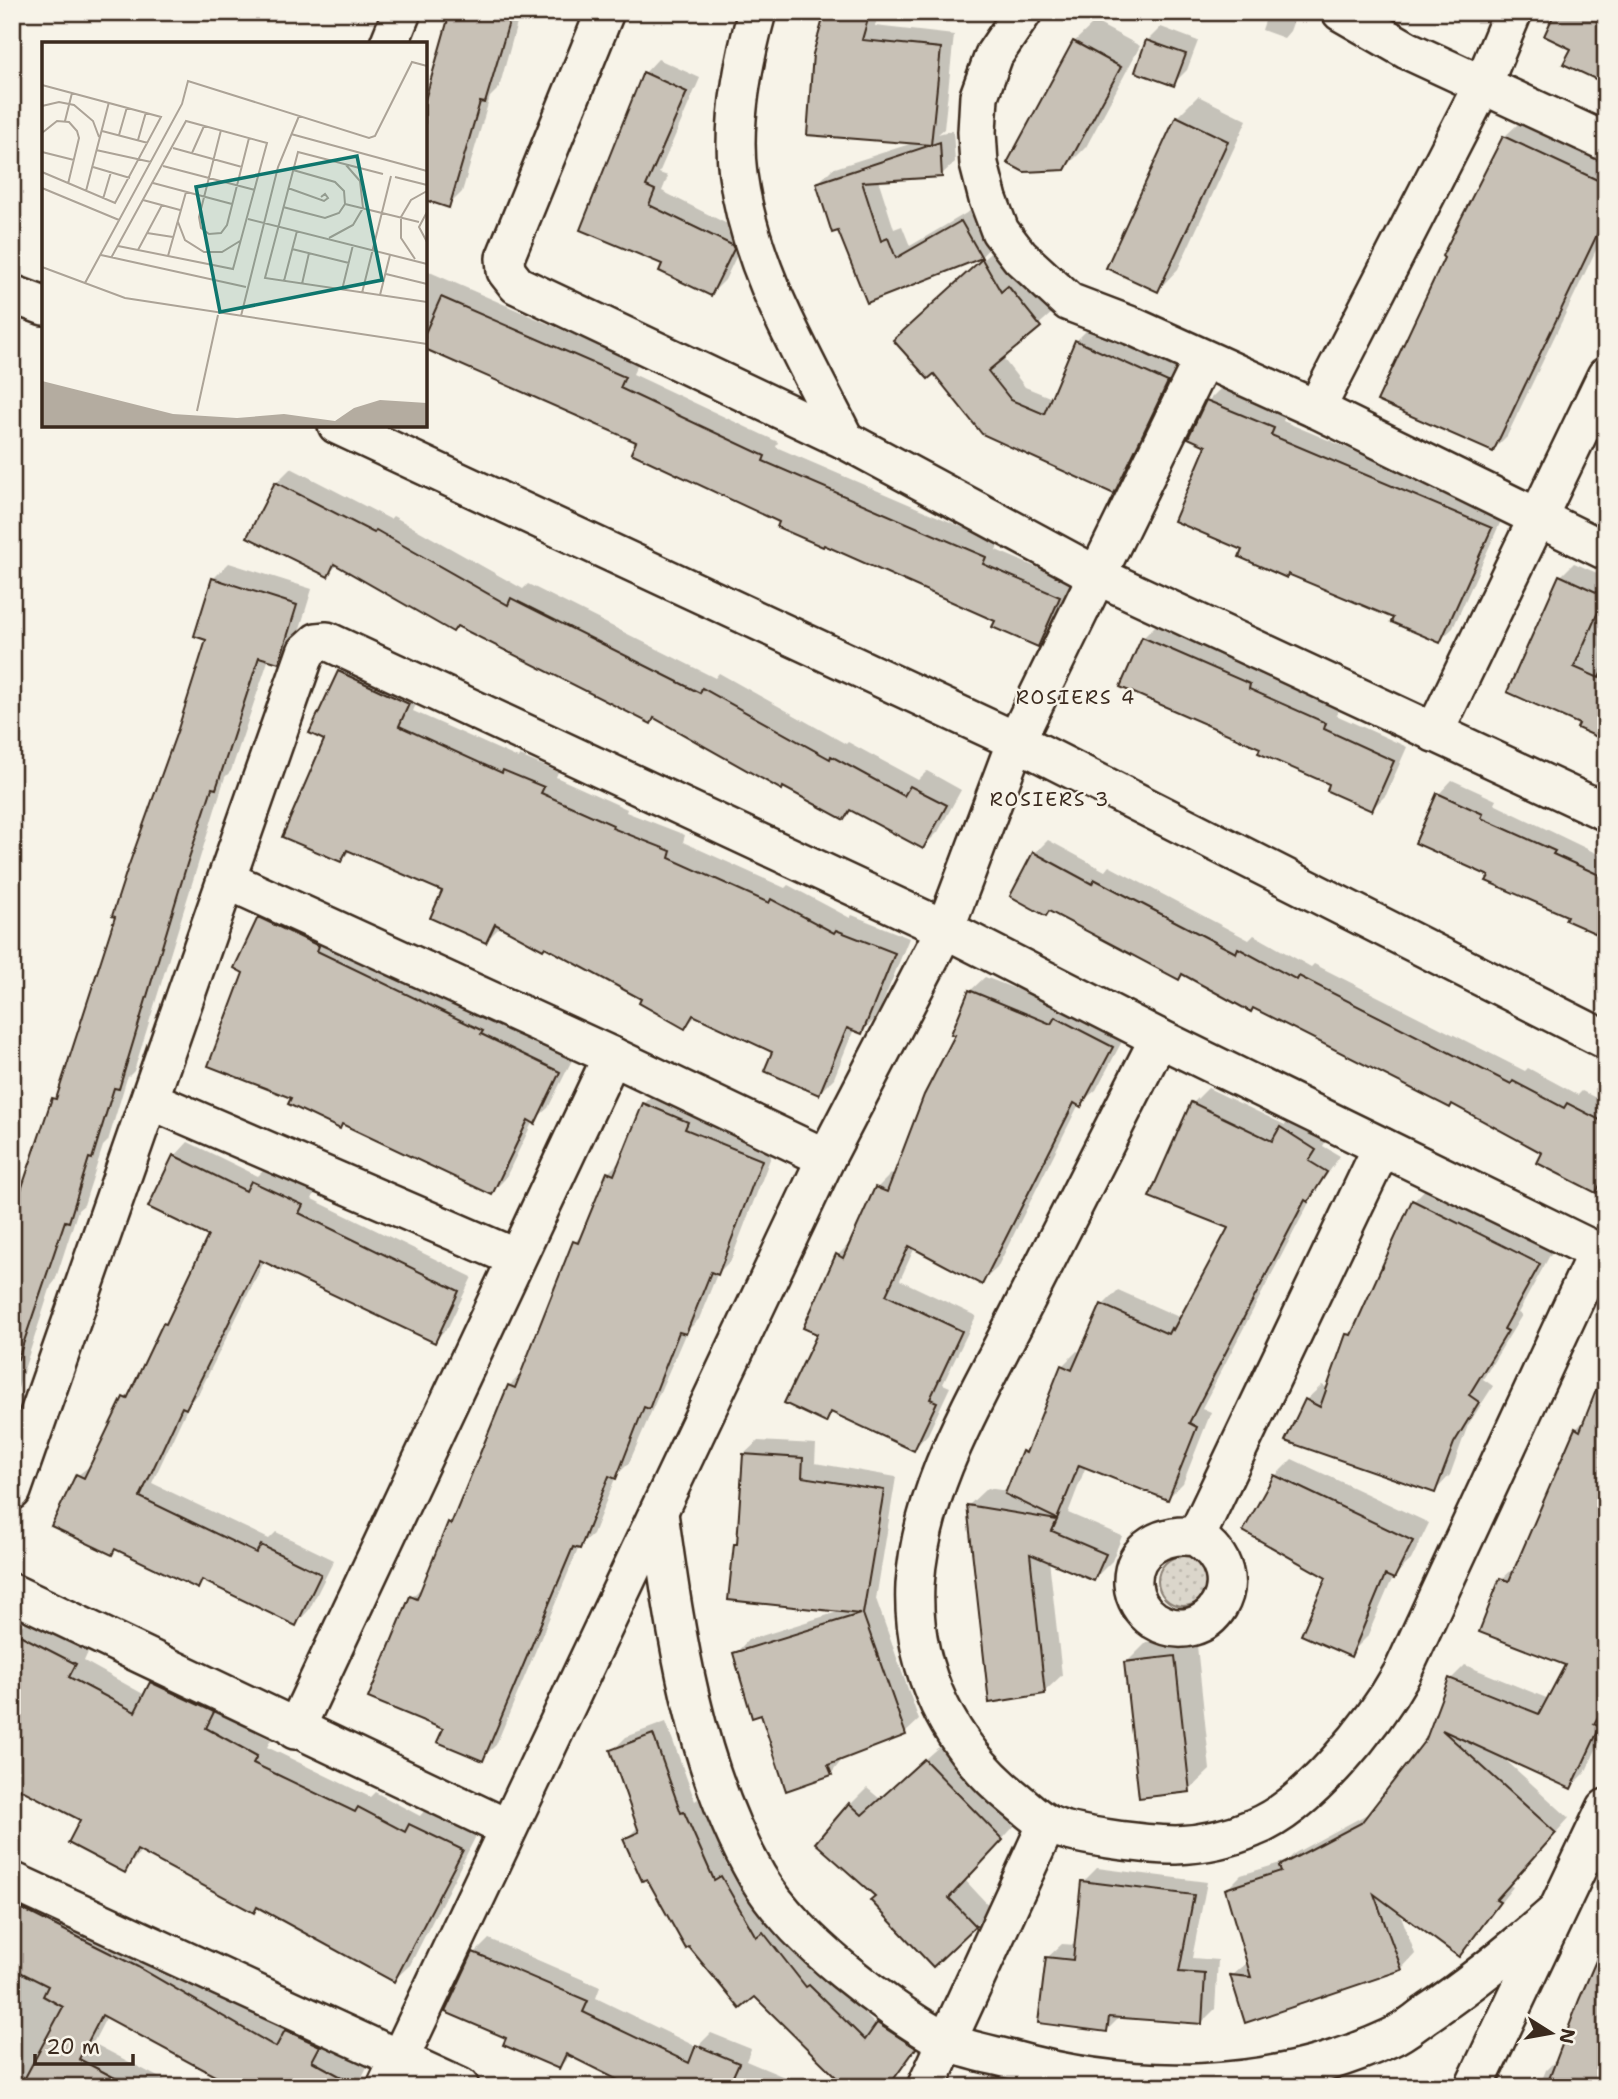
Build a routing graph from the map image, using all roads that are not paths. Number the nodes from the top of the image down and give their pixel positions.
1 (402, 12) edge
2 (605, 12) edge
3 (757, 12) edge
4 (1023, 12) edge
5 (1341, 12) edge
6 (1513, 12) edge
7 (390, 42) edge
8 (1483, 84) junction
9 (1606, 142) edge
10 (12, 294) edge
11 (42, 305) edge
12 (1203, 359) junction
13 (1606, 376) edge
14 (1316, 409) junction
15 (341, 427) edge
16 (845, 440) junction
17 (1539, 519) junction
18 (1606, 551) edge
19 (1098, 576) junction
20 (1434, 733) junction
21 (1016, 741) junction
22 (1606, 813) edge
23 (227, 880) junction
24 (945, 929) junction
25 (1158, 1038) junction
26 (1606, 1040) edge
27 (612, 1056) junction
28 (150, 1100) junction
29 (1382, 1147) junction
30 (826, 1158) junction
31 (1601, 1254) edge
32 (516, 1258) junction
33 (12, 1491) edge
34 (659, 1513) junction
35 (1196, 1537) dead end
36 (12, 1593) edge
37 (295, 1730) junction
38 (1606, 1808) edge
39 (1046, 1824) junction
40 (507, 1828) junction
41 (12, 1881) edge
42 (1556, 1912) junction
43 (947, 2042) junction
44 (393, 2073) edge
45 (460, 2087) edge
46 (926, 2087) edge
47 (1474, 2087) edge

1 - 7 street
2 - 16 street
3 - 16 street
4 - 12 street
5 - 8 street
6 - 8 street
8 - 9 street
8 - 14 street
10 - 11 street
12 - 14 street
12 - 19 street
13 - 17 street
14 - 17 street
15 - 21 street
16 - 19 street
17 - 18 street
17 - 20 street
19 - 20 street
19 - 21 street
20 - 22 street
21 - 24 street
21 - 26 street
23 - 24 street
23 - 27 street
23 - 28 street
24 - 25 street
24 - 30 street
25 - 29 street
25 - 39 street
27 - 30 street
27 - 32 street
28 - 32 street
28 - 33 street
29 - 31 street
29 - 35 street
30 - 34 street
31 - 39 street
32 - 37 street
34 - 40 street
34 - 43 street
36 - 37 street
37 - 40 street
38 - 42 street
39 - 43 street
40 - 44 street
41 - 44 street
42 - 43 street
42 - 47 street
43 - 46 street
44 - 45 street

